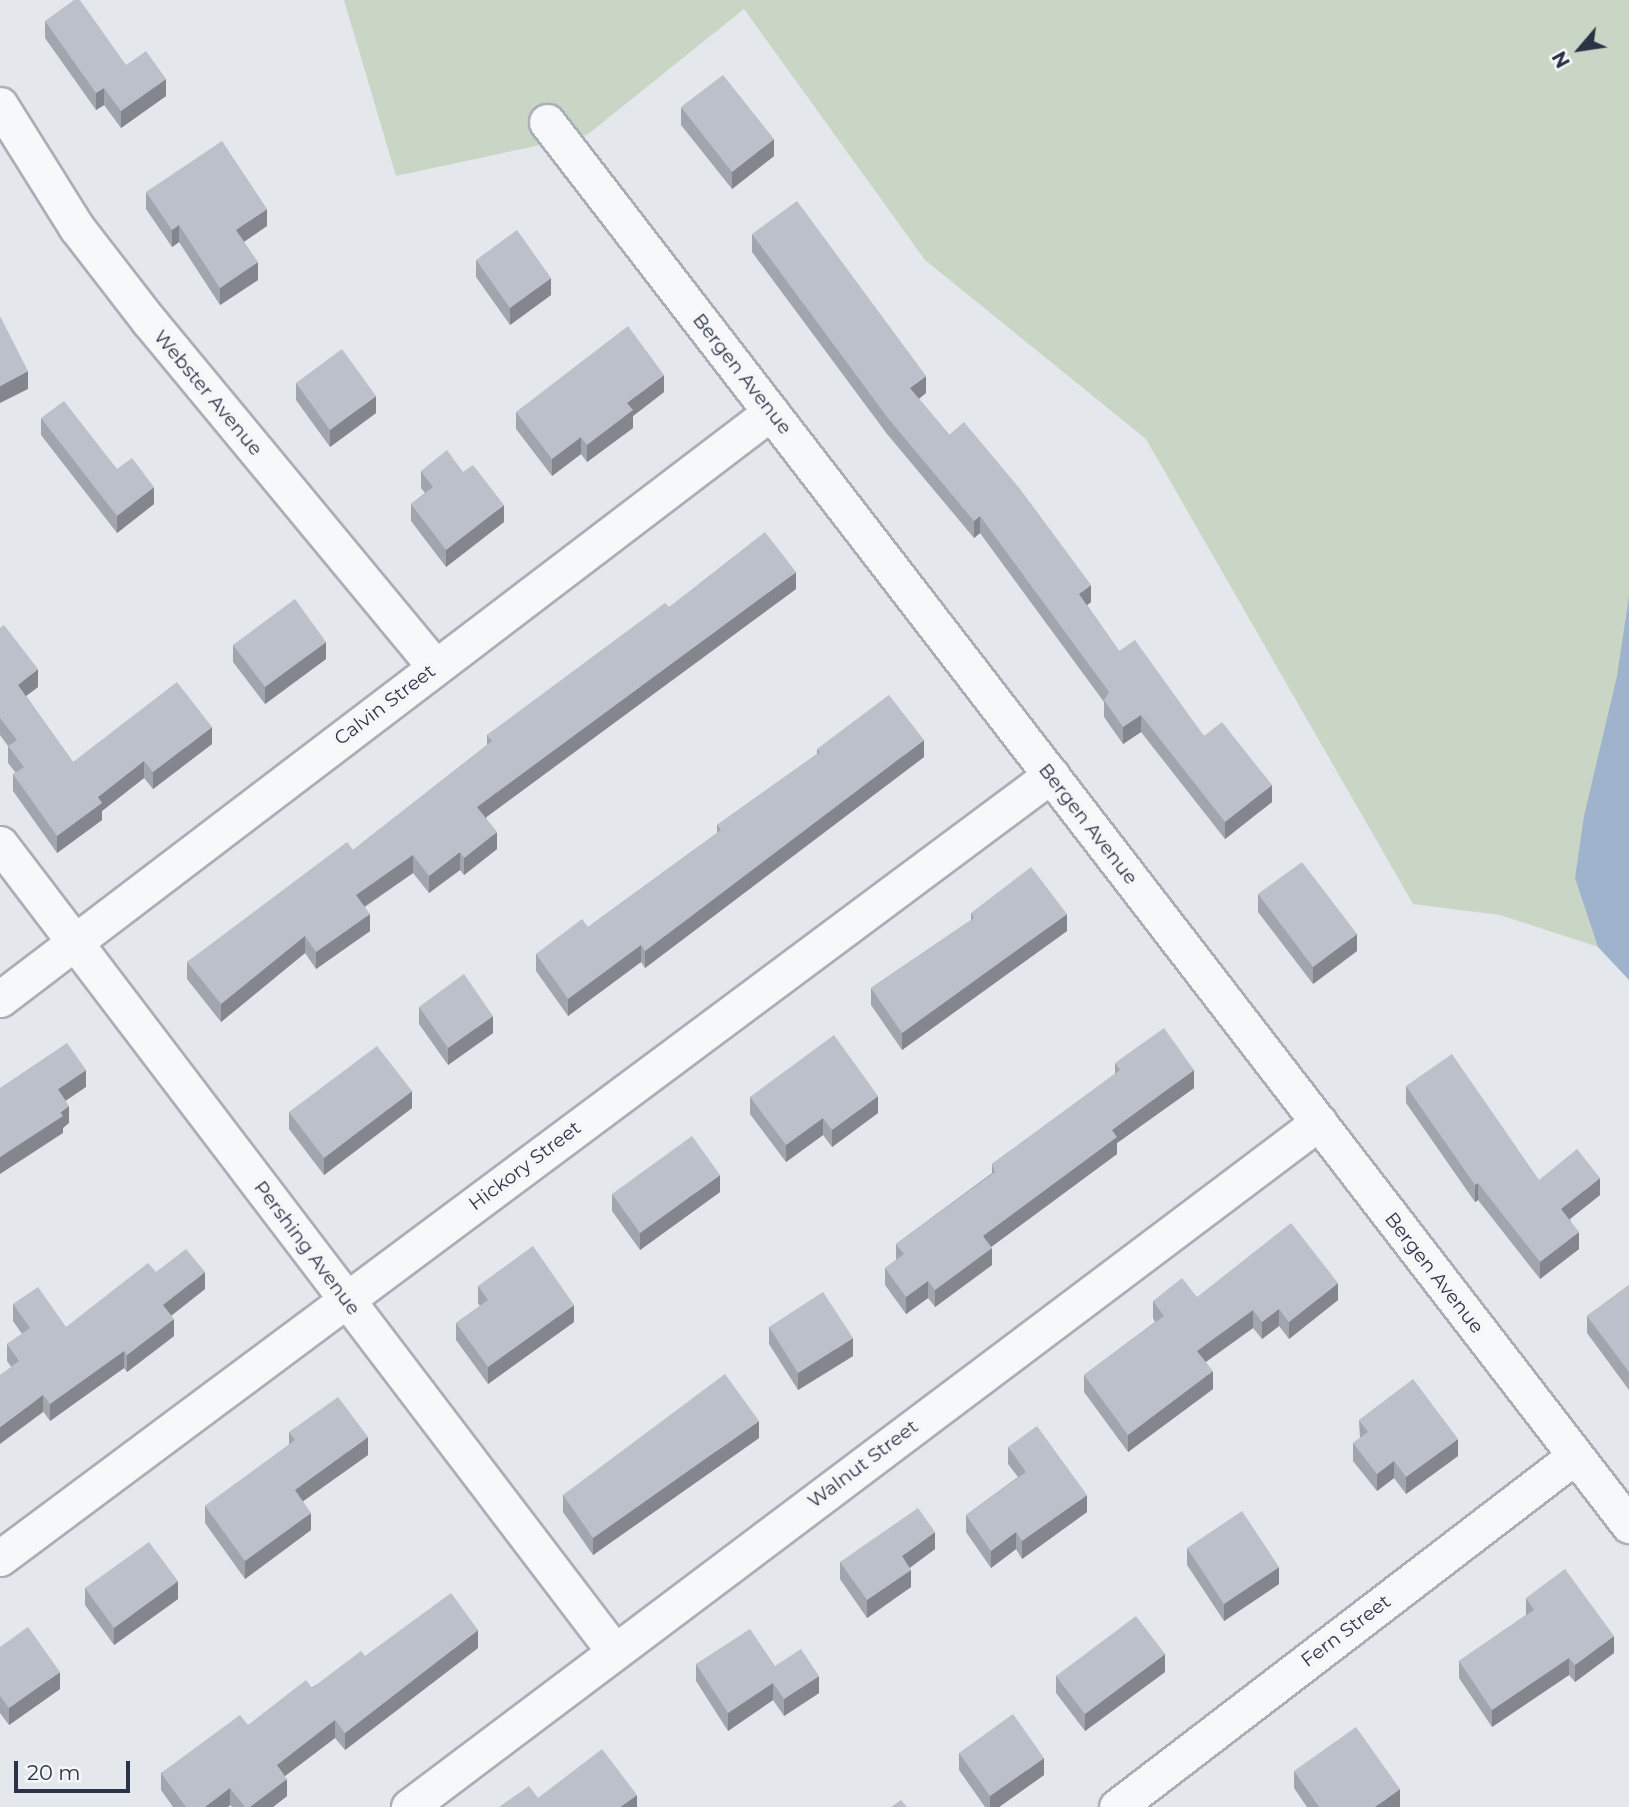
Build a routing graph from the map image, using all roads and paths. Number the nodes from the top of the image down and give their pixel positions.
1 (0, 105) edge
2 (547, 122) dead end
3 (771, 412) junction
4 (435, 667) junction
5 (1051, 775) junction
6 (0, 844) edge
7 (75, 942) junction
8 (0, 999) edge
9 (1319, 1122) junction
10 (346, 1300) junction
11 (1575, 1456) junction
12 (1629, 1525) edge
13 (0, 1558) edge
14 (614, 1651) junction
15 (409, 1807) edge
16 (1117, 1807) edge

1 - 4 street, Webster Avenue
2 - 3 street, Bergen Avenue
3 - 4 street, Calvin Street
3 - 5 street, Bergen Avenue
4 - 7 street, Calvin Street
5 - 9 street, Bergen Avenue
5 - 10 street, Hickory Street
6 - 7 street, Pershing Avenue
7 - 8 street, Calvin Street
7 - 10 street, Pershing Avenue
9 - 11 street, Bergen Avenue
9 - 14 street, Walnut Street
10 - 13 street, Hickory Street
10 - 14 street, Pershing Avenue
11 - 12 street, Bergen Avenue
11 - 16 street, Fern Street
14 - 15 street, Walnut Street

